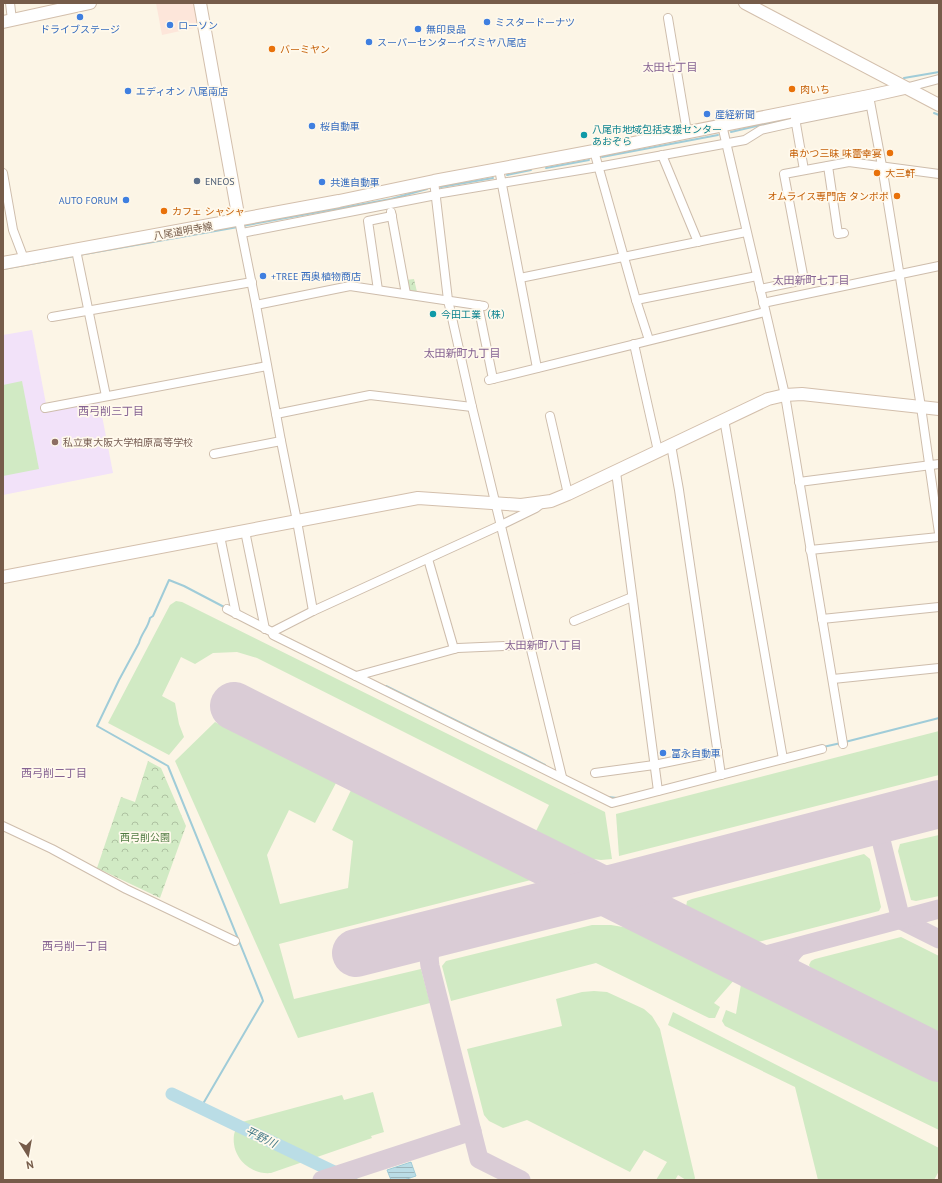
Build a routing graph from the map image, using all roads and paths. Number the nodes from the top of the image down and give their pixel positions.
1 (10, 3) edge
2 (90, 3) edge
3 (200, 3) edge
4 (745, 3) edge
5 (668, 18) dead end
6 (8, 21) edge
7 (939, 79) edge
8 (905, 88) junction
9 (870, 101) junction
10 (939, 105) edge
11 (795, 118) junction
12 (722, 125) junction
13 (687, 132) junction
14 (727, 144) junction
15 (594, 151) junction
16 (662, 155) junction
17 (828, 166) junction
18 (882, 166) junction
19 (598, 167) junction
20 (499, 169) junction
21 (804, 170) junction
22 (3, 173) edge
23 (939, 174) edge
24 (434, 181) junction
25 (502, 183) junction
26 (436, 194) junction
27 (390, 204) junction
28 (392, 216) junction
29 (239, 220) junction
30 (746, 232) junction
31 (844, 233) dead end
32 (242, 234) junction
33 (698, 242) junction
34 (77, 255) junction
35 (624, 257) junction
36 (24, 259) junction
37 (3, 263) edge
38 (939, 266) edge
39 (757, 276) junction
40 (899, 276) junction
41 (520, 278) junction
42 (252, 282) junction
43 (760, 289) junction
44 (378, 290) junction
45 (406, 294) junction
46 (448, 300) junction
47 (636, 300) junction
48 (763, 303) junction
49 (256, 305) junction
50 (89, 310) junction
51 (765, 312) junction
52 (52, 317) dead end
53 (649, 340) junction
54 (634, 344) junction
55 (267, 366) junction
56 (537, 368) junction
57 (785, 395) junction
58 (106, 396) junction
59 (472, 406) junction
60 (921, 407) junction
61 (45, 408) dead end
62 (939, 409) edge
63 (276, 414) junction
64 (550, 416) dead end
65 (724, 419) junction
66 (281, 442) junction
67 (671, 445) junction
68 (658, 451) junction
69 (214, 454) dead end
70 (939, 464) edge
71 (929, 465) junction
72 (616, 472) junction
73 (799, 482) junction
74 (568, 494) junction
75 (496, 503) junction
76 (542, 503) junction
77 (297, 521) junction
78 (501, 525) junction
79 (244, 532) junction
80 (939, 534) edge
81 (220, 536) junction
82 (939, 537) edge
83 (810, 550) junction
84 (428, 558) junction
85 (3, 577) edge
86 (632, 597) junction
87 (939, 607) edge
88 (226, 609) dead end
89 (313, 611) junction
90 (236, 614) junction
91 (822, 619) junction
92 (574, 621) dead end
93 (269, 630) junction
94 (530, 645) junction
95 (454, 649) junction
96 (939, 668) edge
97 (356, 676) junction
98 (833, 678) junction
99 (843, 744) dead end
100 (822, 749) dead end
101 (718, 752) junction
102 (783, 759) junction
103 (654, 765) junction
104 (595, 773) dead end
105 (721, 775) junction
106 (562, 777) junction
107 (658, 792) junction
108 (3, 826) edge
109 (235, 941) dead end

1 - 6 street
2 - 6 street
3 - 29 street
4 - 8 street
5 - 13 street
7 - 8 street
8 - 9 street, 八尾道明寺線
8 - 10 street
9 - 11 street, 八尾道明寺線
9 - 18 street
11 - 12 street, 八尾道明寺線
11 - 14 street
11 - 21 street
12 - 13 street, 八尾道明寺線
12 - 14 street
13 - 15 street, 八尾道明寺線
14 - 16 street
14 - 30 street
15 - 19 street
15 - 20 street, 八尾道明寺線
16 - 19 street
16 - 33 street
17 - 18 street
17 - 21 street
17 - 31 street
18 - 23 street
18 - 40 street
19 - 25 street
19 - 35 street
20 - 24 street, 八尾道明寺線
20 - 25 street
21 - 43 street
22 - 36 street
24 - 26 street
24 - 29 street, 八尾道明寺線
25 - 26 street
25 - 41 street
26 - 27 street
26 - 46 street
27 - 28 street
27 - 32 street
28 - 44 street
28 - 45 street
29 - 32 street
29 - 34 street, 八尾道明寺線
30 - 33 street
30 - 39 street
32 - 42 street
33 - 35 street
34 - 36 street, 八尾道明寺線
34 - 50 street
35 - 41 street
35 - 47 street
36 - 37 street, 八尾道明寺線
38 - 40 street
39 - 43 street
39 - 47 street
40 - 48 street
40 - 60 street
41 - 56 street
42 - 49 street
42 - 50 street
43 - 48 street
44 - 45 street
44 - 49 street
45 - 46 street
46 - 56 street
46 - 59 street
47 - 53 street
48 - 51 street
49 - 55 street
50 - 52 street
50 - 58 street
51 - 53 street
51 - 57 street
53 - 54 street
54 - 56 street
54 - 68 street
55 - 58 street
55 - 63 street
57 - 60 street
57 - 65 street
57 - 73 street
58 - 61 street
59 - 63 street
59 - 75 street
60 - 62 street
60 - 71 street
63 - 66 street
64 - 74 street
65 - 67 street
65 - 102 street
66 - 69 street
66 - 77 street
67 - 68 street
67 - 101 street
68 - 72 street
70 - 71 street
71 - 73 street
71 - 80 street
72 - 74 street
72 - 86 street
73 - 83 street
74 - 76 street
75 - 76 street
75 - 77 street
75 - 78 street
76 - 78 street
77 - 79 street
77 - 89 street
78 - 84 street
78 - 94 street
79 - 81 street
79 - 93 street
81 - 85 street
81 - 90 street
82 - 83 street
83 - 91 street
84 - 89 street
84 - 95 street
86 - 92 street
86 - 103 street
87 - 91 street
88 - 90 street
89 - 93 street
90 - 93 street
91 - 98 street
93 - 97 street
94 - 95 street
94 - 106 street
95 - 97 street
96 - 98 street
97 - 106 street
98 - 99 street
100 - 102 street
101 - 103 street
101 - 105 street
102 - 105 street
103 - 104 street
103 - 107 street
105 - 107 street
106 - 107 street
108 - 109 street

